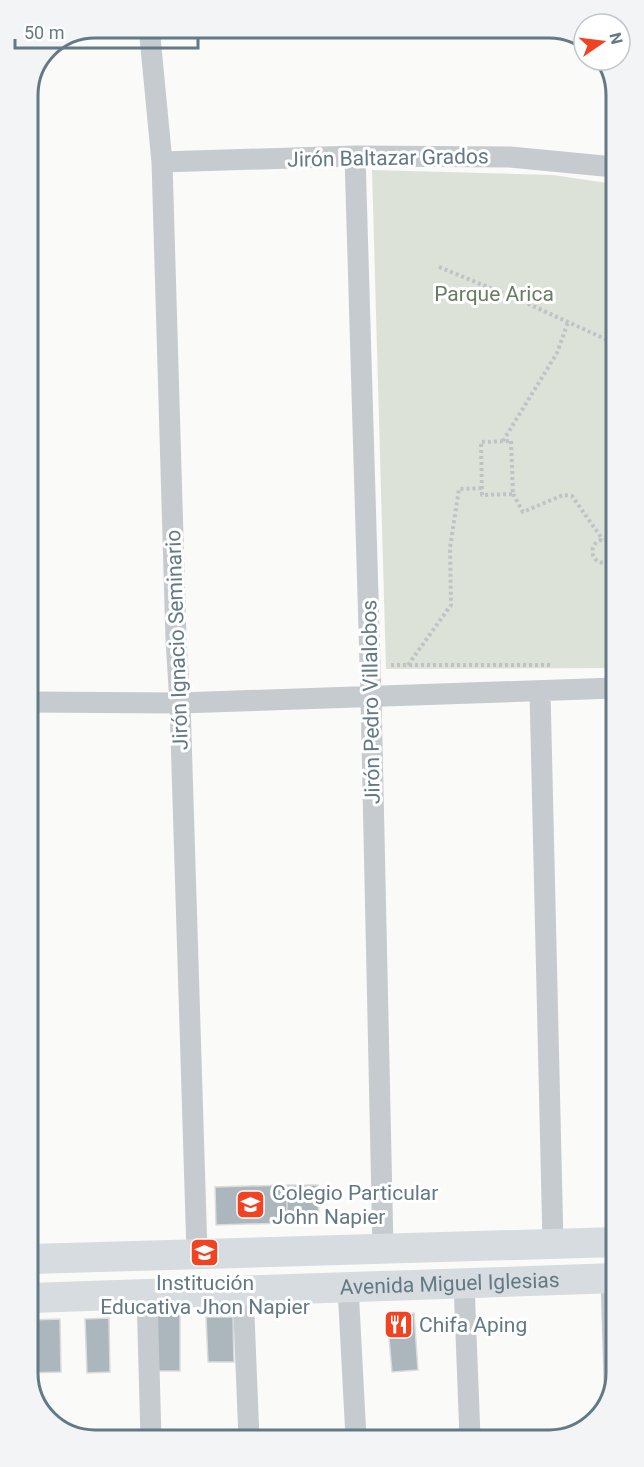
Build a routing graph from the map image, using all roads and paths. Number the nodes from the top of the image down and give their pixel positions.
1 (150, 38) edge
2 (355, 156) junction
3 (162, 162) junction
4 (606, 166) edge
5 (439, 267) dead end
6 (568, 322) junction
7 (606, 339) edge
8 (503, 441) junction
9 (482, 488) junction
10 (513, 494) junction
11 (603, 540) junction
12 (606, 541) edge
13 (606, 562) edge
14 (389, 665) dead end
15 (408, 665) junction
16 (557, 665) dead end
17 (606, 688) edge
18 (540, 691) junction
19 (371, 697) junction
20 (38, 702) edge
21 (180, 703) junction
22 (606, 1242) edge
23 (553, 1243) junction
24 (382, 1248) junction
25 (197, 1253) junction
26 (38, 1259) edge
27 (606, 1278) edge
28 (464, 1283) junction
29 (348, 1287) junction
30 (243, 1291) junction
31 (147, 1294) junction
32 (38, 1298) edge
33 (151, 1429) edge
34 (249, 1429) edge
35 (356, 1430) edge
36 (470, 1430) edge

1 - 3 street, Jirón Ignacio Seminario
2 - 3 street, Jirón Baltazar Grados
2 - 4 street, Jirón Baltazar Grados
2 - 19 street, Jirón Pedro Villalobos
3 - 21 street, Jirón Ignacio Seminario
5 - 6 path
6 - 7 path
6 - 8 path
8 - 9 path
8 - 10 path
9 - 10 path
9 - 15 path
10 - 11 path
11 - 12 path
11 - 13 path
14 - 15 path
15 - 16 path
17 - 18 street
18 - 19 street
18 - 23 street
19 - 21 street
19 - 24 street, Jirón Pedro Villalobos
20 - 21 street
21 - 25 street, Jirón Ignacio Seminario
22 - 23 main road, Avenida Miguel Iglesias
23 - 24 main road, Avenida Miguel Iglesias
24 - 25 main road, Avenida Miguel Iglesias
25 - 26 main road, Avenida Miguel Iglesias
27 - 28 main road, Avenida Miguel Iglesias
28 - 29 main road, Avenida Miguel Iglesias
28 - 36 street
29 - 30 main road, Avenida Miguel Iglesias
29 - 35 street
30 - 31 main road, Avenida Miguel Iglesias
30 - 34 street
31 - 32 main road, Avenida Miguel Iglesias
31 - 33 street

